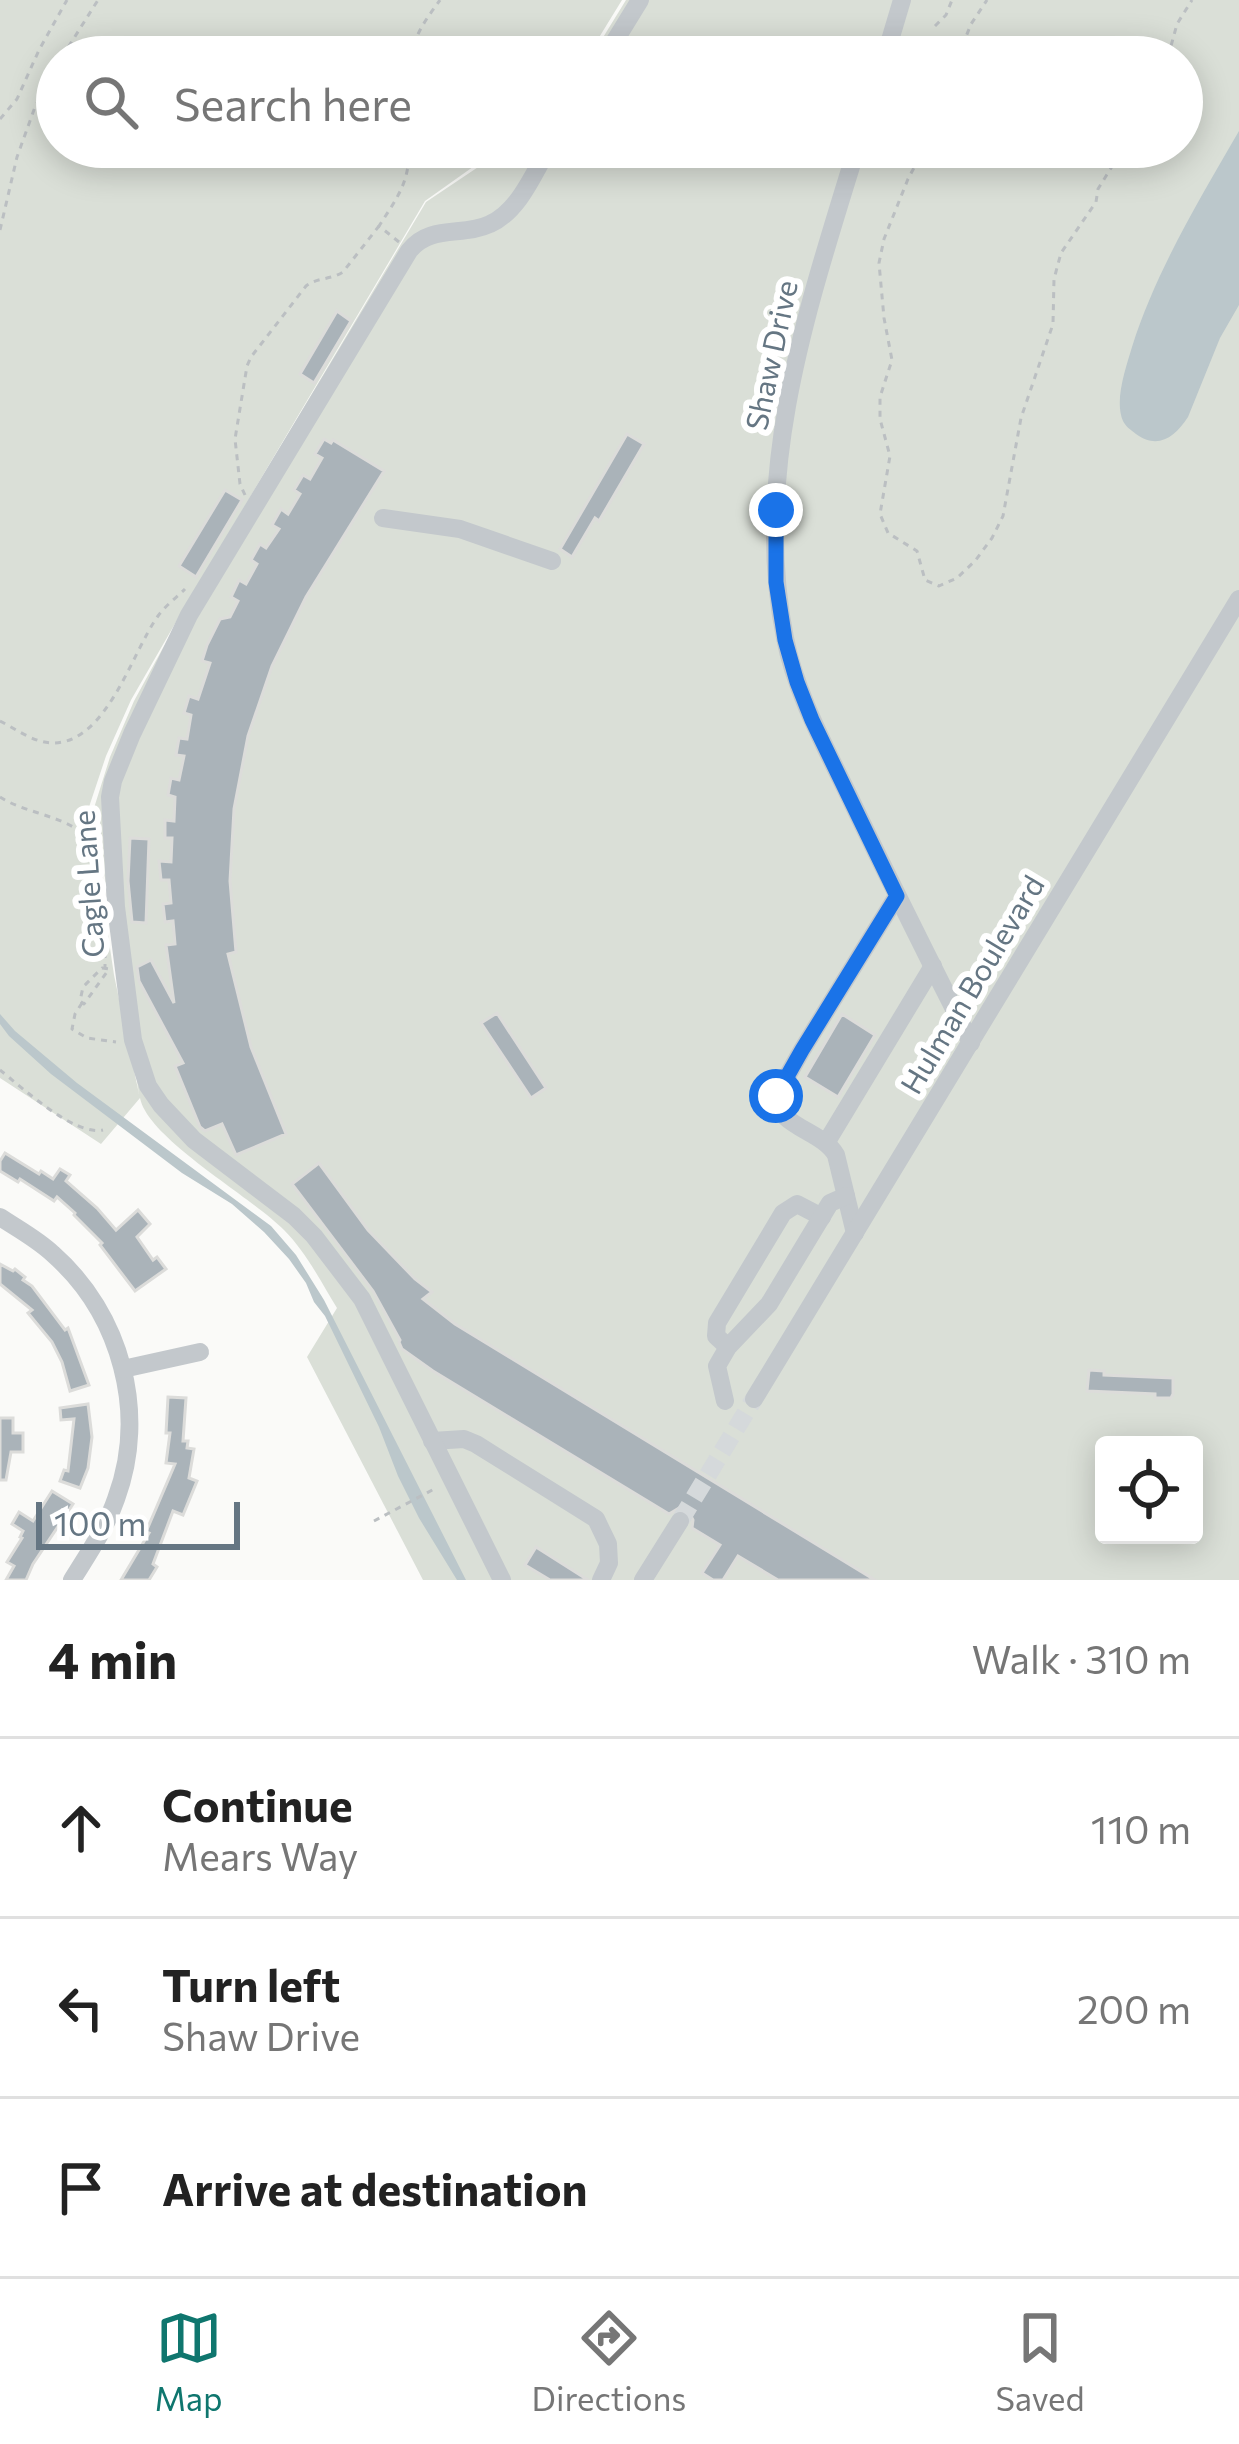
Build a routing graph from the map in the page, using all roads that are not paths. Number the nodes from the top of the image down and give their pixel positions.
1 (640, 0) edge
2 (902, 0) edge
3 (618, 36) edge
4 (891, 36) edge
5 (537, 168) edge
6 (851, 168) edge
7 (382, 518) dead end
8 (552, 561) dead end
9 (1239, 599) edge
10 (897, 896) junction
11 (933, 966) junction
12 (971, 1043) junction
13 (826, 1143) junction
14 (846, 1196) junction
15 (822, 1216) junction
16 (0, 1217) edge
17 (855, 1233) junction
18 (728, 1347) junction
19 (200, 1352) dead end
20 (123, 1369) junction
21 (754, 1399) tunnel mouth
22 (725, 1401) dead end
23 (432, 1441) junction
24 (680, 1521) tunnel mouth
25 (72, 1580) edge
26 (502, 1580) edge
27 (601, 1580) edge
28 (643, 1580) edge

1 - 3 street
2 - 4 street
5 - 23 street, Cagle Lane
6 - 10 street, Shaw Drive
7 - 8 street
9 - 12 street, Hulman Boulevard
10 - 11 street, Shaw Drive
10 - 13 street
11 - 12 street, Shaw Drive
11 - 13 street
12 - 17 street, Hulman Boulevard
13 - 14 street
14 - 15 street
14 - 17 street
15 - 18 street
15 - 18 street
16 - 20 street
17 - 21 street, Hulman Boulevard
18 - 22 street
19 - 20 street
20 - 25 street
23 - 26 street, Cagle Lane
23 - 27 street
24 - 28 street

